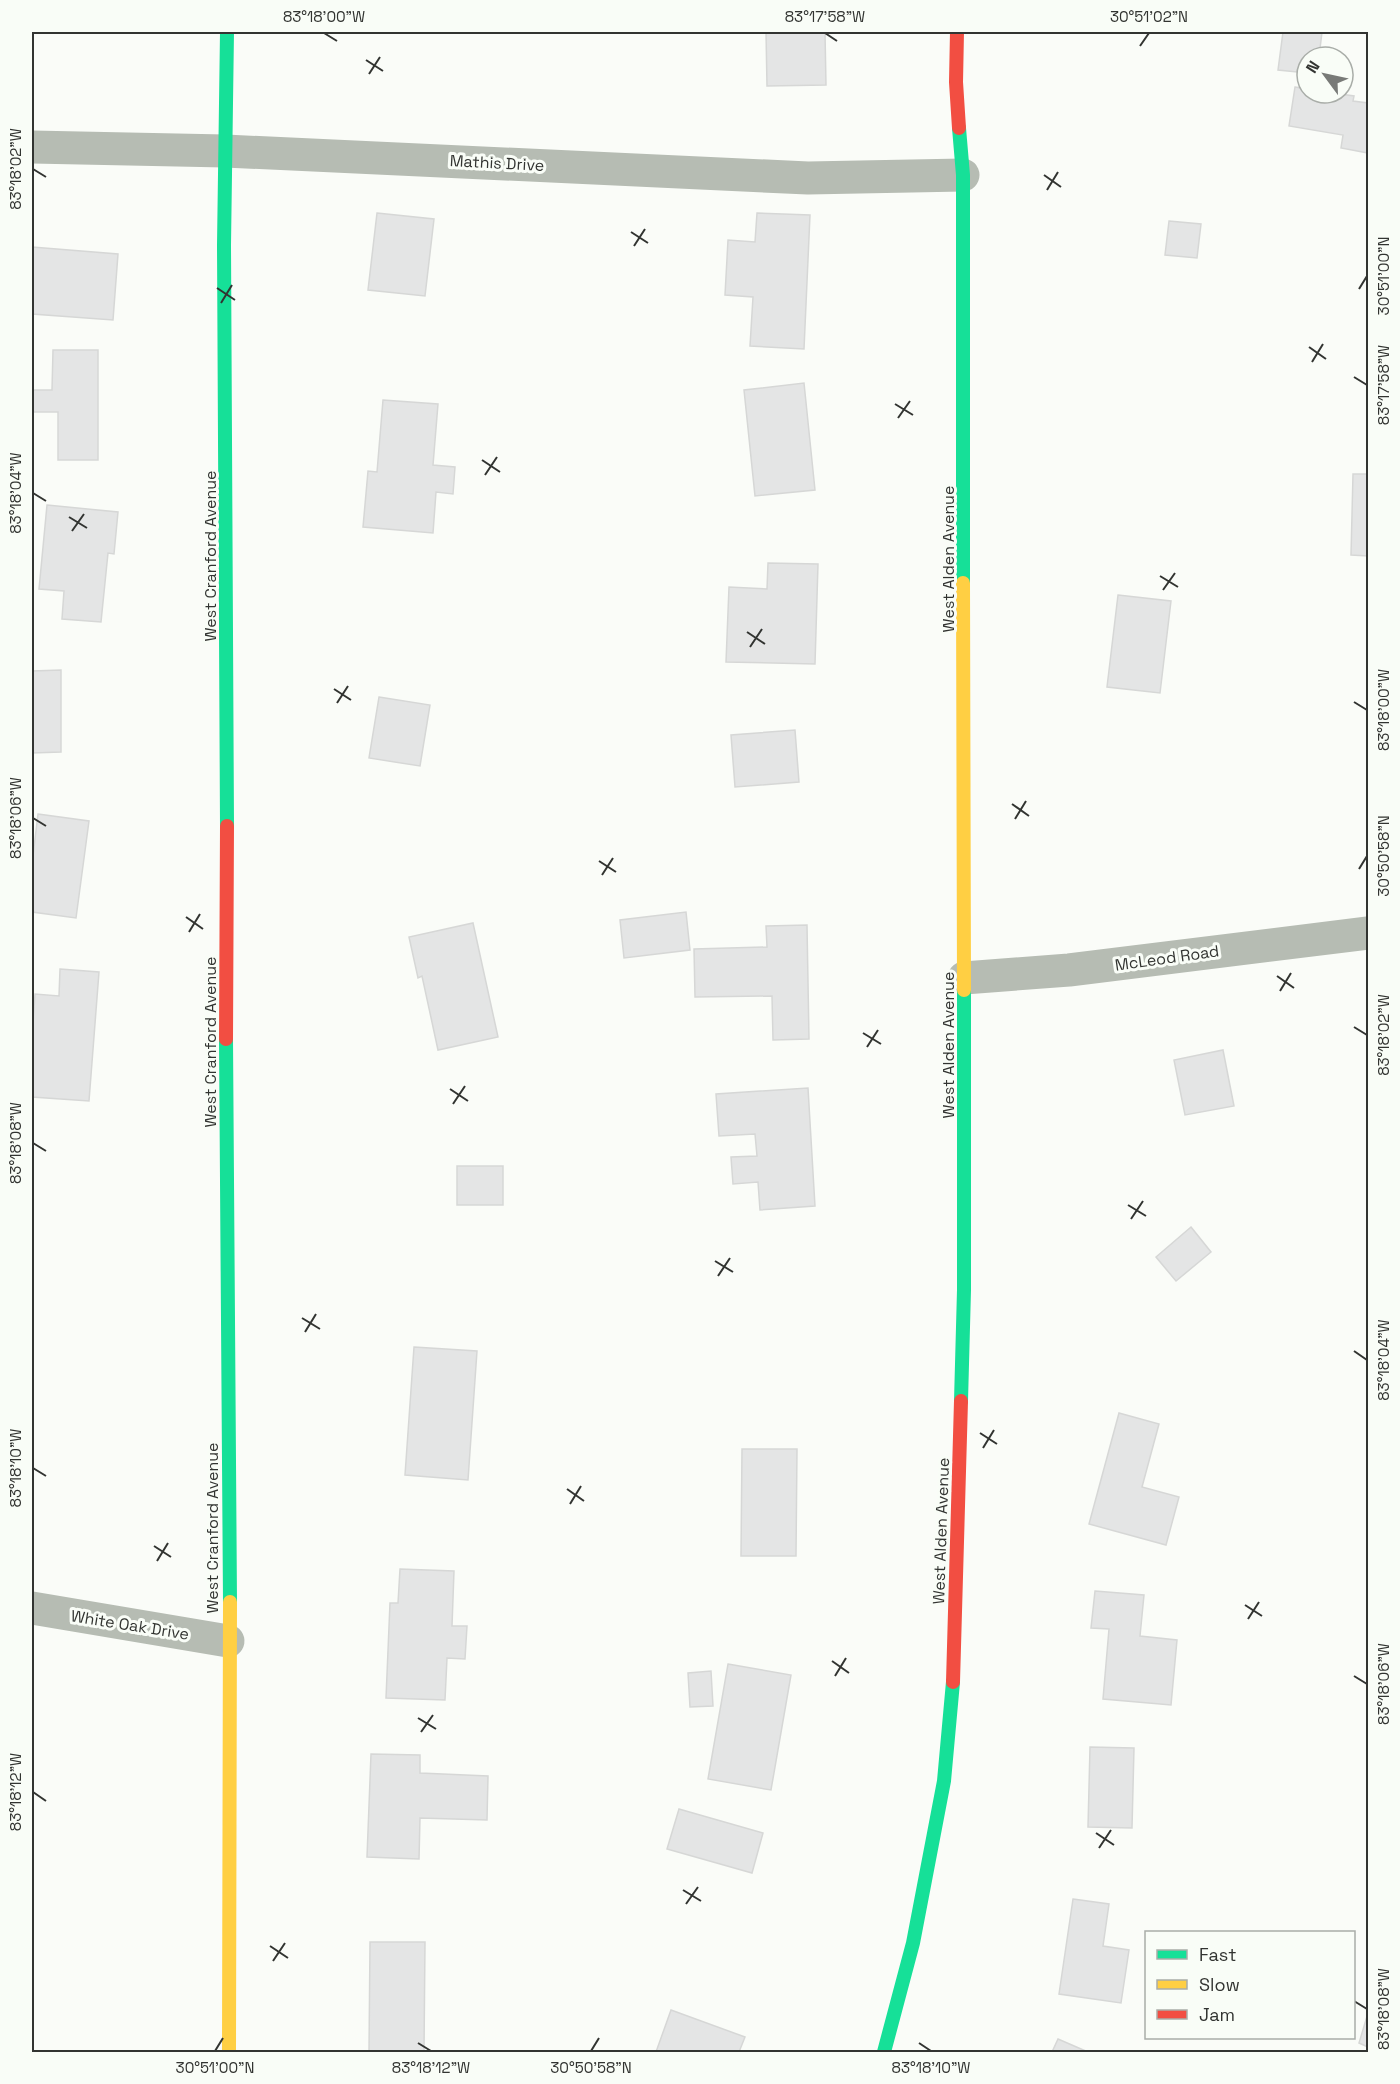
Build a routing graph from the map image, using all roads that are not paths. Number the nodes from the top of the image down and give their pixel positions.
1 (227, 32) edge
2 (957, 32) edge
3 (32, 147) edge
4 (225, 151) junction
5 (963, 175) junction
6 (1368, 933) edge
7 (964, 978) junction
8 (32, 1608) edge
9 (228, 1641) junction
10 (229, 2052) edge
11 (884, 2052) edge

1 - 4 street, West Cranford Avenue
2 - 5 street, West Alden Avenue
3 - 4 street, Mathis Drive
4 - 5 street, Mathis Drive
4 - 9 street, West Cranford Avenue
5 - 7 street, West Alden Avenue
6 - 7 street, McLeod Road
7 - 11 street, West Alden Avenue
8 - 9 street, White Oak Drive
9 - 10 street, West Cranford Avenue

